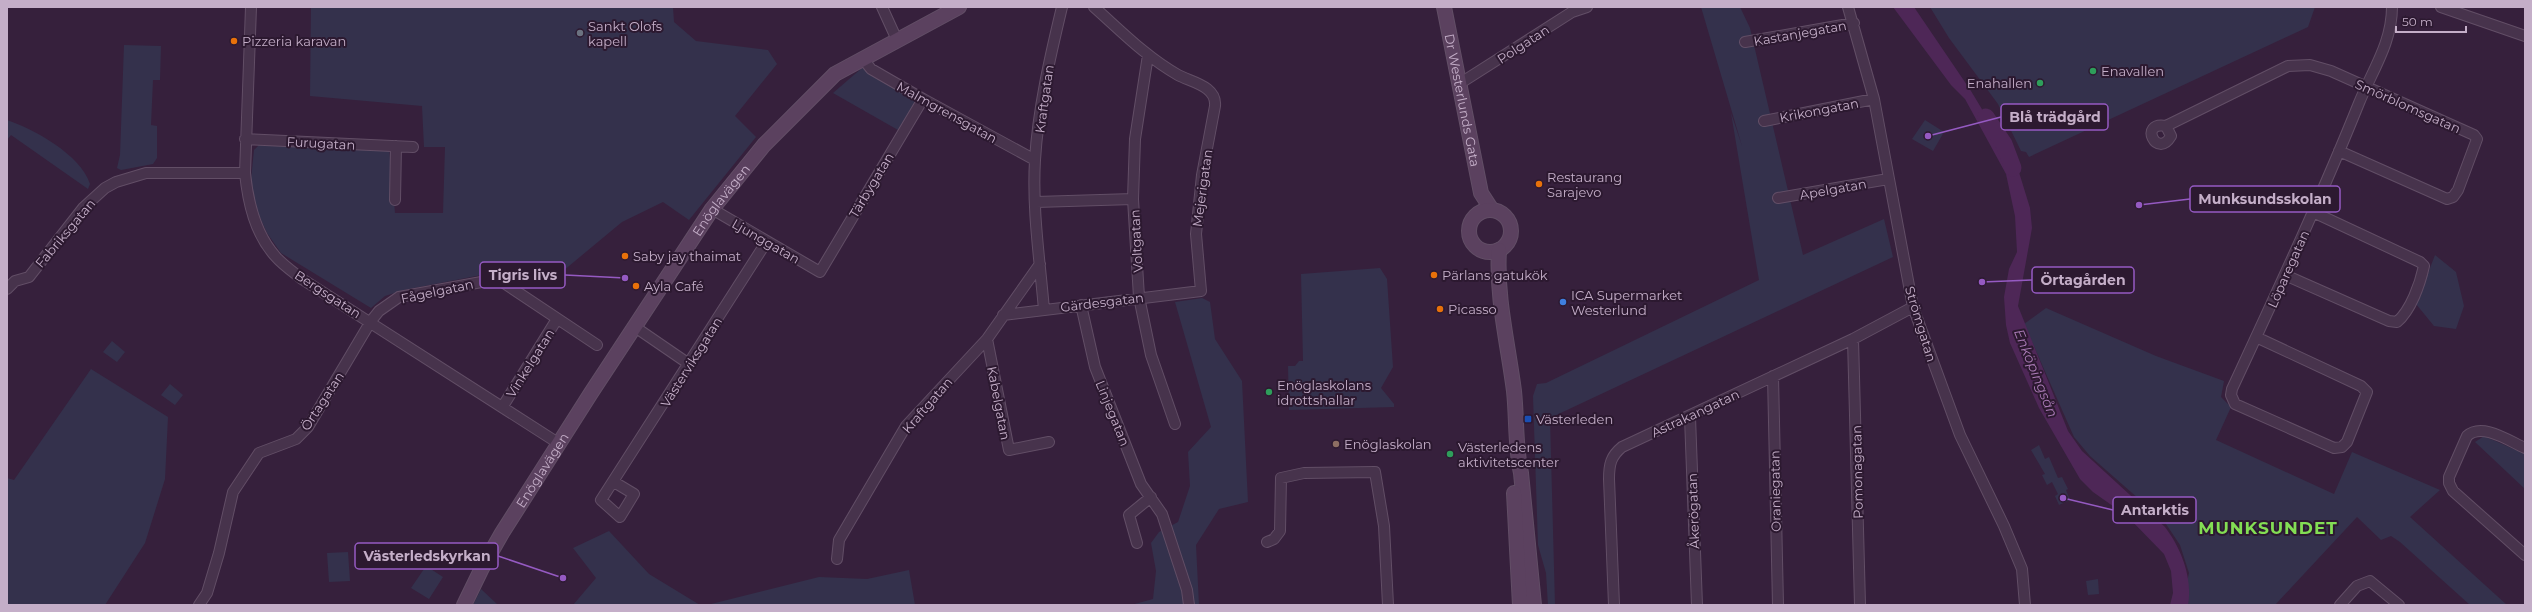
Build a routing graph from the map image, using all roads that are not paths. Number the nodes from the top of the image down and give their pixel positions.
1 (250, 7) edge
2 (882, 7) edge
3 (959, 7) edge
4 (1062, 7) edge
5 (1094, 7) edge
6 (1444, 7) edge
7 (1588, 7) edge
8 (1848, 7) edge
9 (2392, 7) edge
10 (2441, 7) edge
11 (1854, 23) junction
12 (2525, 36) edge
13 (897, 40) junction
14 (1746, 42) dead end
15 (1148, 55) junction
16 (863, 59) junction
17 (1459, 84) junction
18 (2365, 88) junction
19 (923, 99) junction
20 (1874, 99) junction
21 (1764, 121) dead end
22 (2166, 126) dead end
23 (245, 139) junction
24 (396, 146) junction
25 (413, 147) dead end
26 (2340, 151) junction
27 (1035, 160) junction
28 (245, 173) junction
29 (1888, 179) junction
30 (1481, 193) junction
31 (1778, 198) dead end
32 (1133, 199) junction
33 (395, 200) dead end
34 (1036, 202) junction
35 (712, 210) junction
36 (1492, 210) junction
37 (2314, 212) junction
38 (1478, 214) junction
39 (767, 241) junction
40 (1493, 251) junction
41 (1040, 264) junction
42 (820, 272) joint
43 (2285, 275) junction
44 (7, 288) edge
45 (1201, 291) joint
46 (1139, 297) junction
47 (1081, 305) junction
48 (1913, 308) junction
49 (1044, 310) junction
50 (379, 311) joint
51 (1003, 315) junction
52 (557, 319) junction
53 (371, 321) junction
54 (635, 327) junction
55 (2256, 337) junction
56 (987, 339) junction
57 (1853, 339) junction
58 (597, 345) dead end
59 (689, 364) junction
60 (1773, 376) junction
61 (503, 406) junction
62 (1690, 417) junction
63 (1175, 424) dead end
64 (1049, 442) dead end
65 (558, 443) junction
66 (2525, 448) edge
67 (1517, 453) junction
68 (614, 482) dead end
69 (1151, 497) junction
70 (1267, 542) dead end
71 (1137, 543) dead end
72 (2525, 555) edge
73 (837, 559) dead end
74 (199, 605) edge
75 (464, 605) edge
76 (1189, 605) edge
77 (1388, 605) edge
78 (1520, 605) edge
79 (1534, 605) edge
80 (1614, 605) edge
81 (1697, 605) edge
82 (1778, 605) edge
83 (1860, 605) edge
84 (2025, 605) edge
85 (2340, 605) edge
86 (2399, 605) edge

1 - 23 street, Bergsgatan
2 - 13 street
3 - 13 main road, Enöglavägen
4 - 27 street, Kraftgatan
5 - 15 street
6 - 17 main road, Dr Westerlunds Gata
7 - 17 street, Polgatan
8 - 11 street, Strömgatan
9 - 18 street, Löparegatan
10 - 12 street
11 - 14 street, Kastanjegatan
11 - 20 street, Strömgatan
13 - 16 main road, Enöglavägen
15 - 32 street, Voltgatan
15 - 45 street, Mejerigatan
16 - 19 street, Malmgrensgatan
16 - 35 main road, Enöglavägen
17 - 30 main road, Dr Westerlunds Gata
18 - 22 street, Smörblomsgatan
18 - 26 street, Löparegatan
18 - 26 street, Smörblomsgatan
19 - 27 street, Malmgrensgatan
19 - 42 street, Tärbygatan
20 - 21 street, Krikongatan
20 - 29 street, Strömgatan
23 - 24 street, Furugatan
23 - 28 street, Bergsgatan
24 - 25 street, Furugatan
24 - 33 street
26 - 37 street, Löparegatan
27 - 34 street, Kraftgatan
28 - 44 street, Fabriksgatan
28 - 53 street, Bergsgatan
29 - 31 street, Apelgatan
29 - 48 street, Strömgatan
30 - 36 main road, Dr Westerlunds Gata
30 - 38 main road, Dr Westerlunds Gata
32 - 34 street
32 - 46 street, Voltgatan
34 - 41 street, Kraftgatan
35 - 39 street, Ljunggatan
35 - 54 main road, Enöglavägen
36 - 38 main road
36 - 40 main road, Dr Westerlunds Gata
37 - 43 street, Löparegatan
37 - 43 street
38 - 40 main road, Dr Westerlunds Gata
39 - 42 street, Ljunggatan
39 - 59 street, Västerviksgatan
40 - 67 main road
41 - 49 street, Kraftgatan
41 - 51 street, Kraftgatan
43 - 55 street, Löparegatan
45 - 46 street, Gärdesgatan
46 - 47 street, Gärdesgatan
46 - 63 street, Voltgatan
47 - 49 street, Gärdesgatan
47 - 69 street, Linjegatan
48 - 57 street, Astrakangatan
48 - 84 street, Strömgatan
49 - 51 street, Gärdesgatan
50 - 52 street, Fågelgatan
50 - 53 street, Örtagatan
51 - 56 street, Kraftgatan
52 - 58 street, Fågelgatan
52 - 61 street, Vinkelgatan
53 - 61 street, Bergsgatan
53 - 74 street, Örtagatan
54 - 59 street
54 - 65 main road, Enöglavägen
55 - 55 street, Löparegatan
56 - 64 street, Kabelgatan
56 - 73 street, Kraftgatan
57 - 60 street, Astrakangatan
57 - 83 street, Pomonagatan
59 - 68 street, Västerviksgatan
60 - 62 street, Astrakangatan
60 - 82 street, Oraniegatan
61 - 65 street, Bergsgatan
62 - 80 street, Astrakangatan
62 - 81 street, Åkerögatan
65 - 75 main road, Enöglavägen
66 - 72 street
67 - 78 main road
67 - 79 main road
69 - 71 street
69 - 76 street, Linjegatan
70 - 77 street
85 - 86 street

